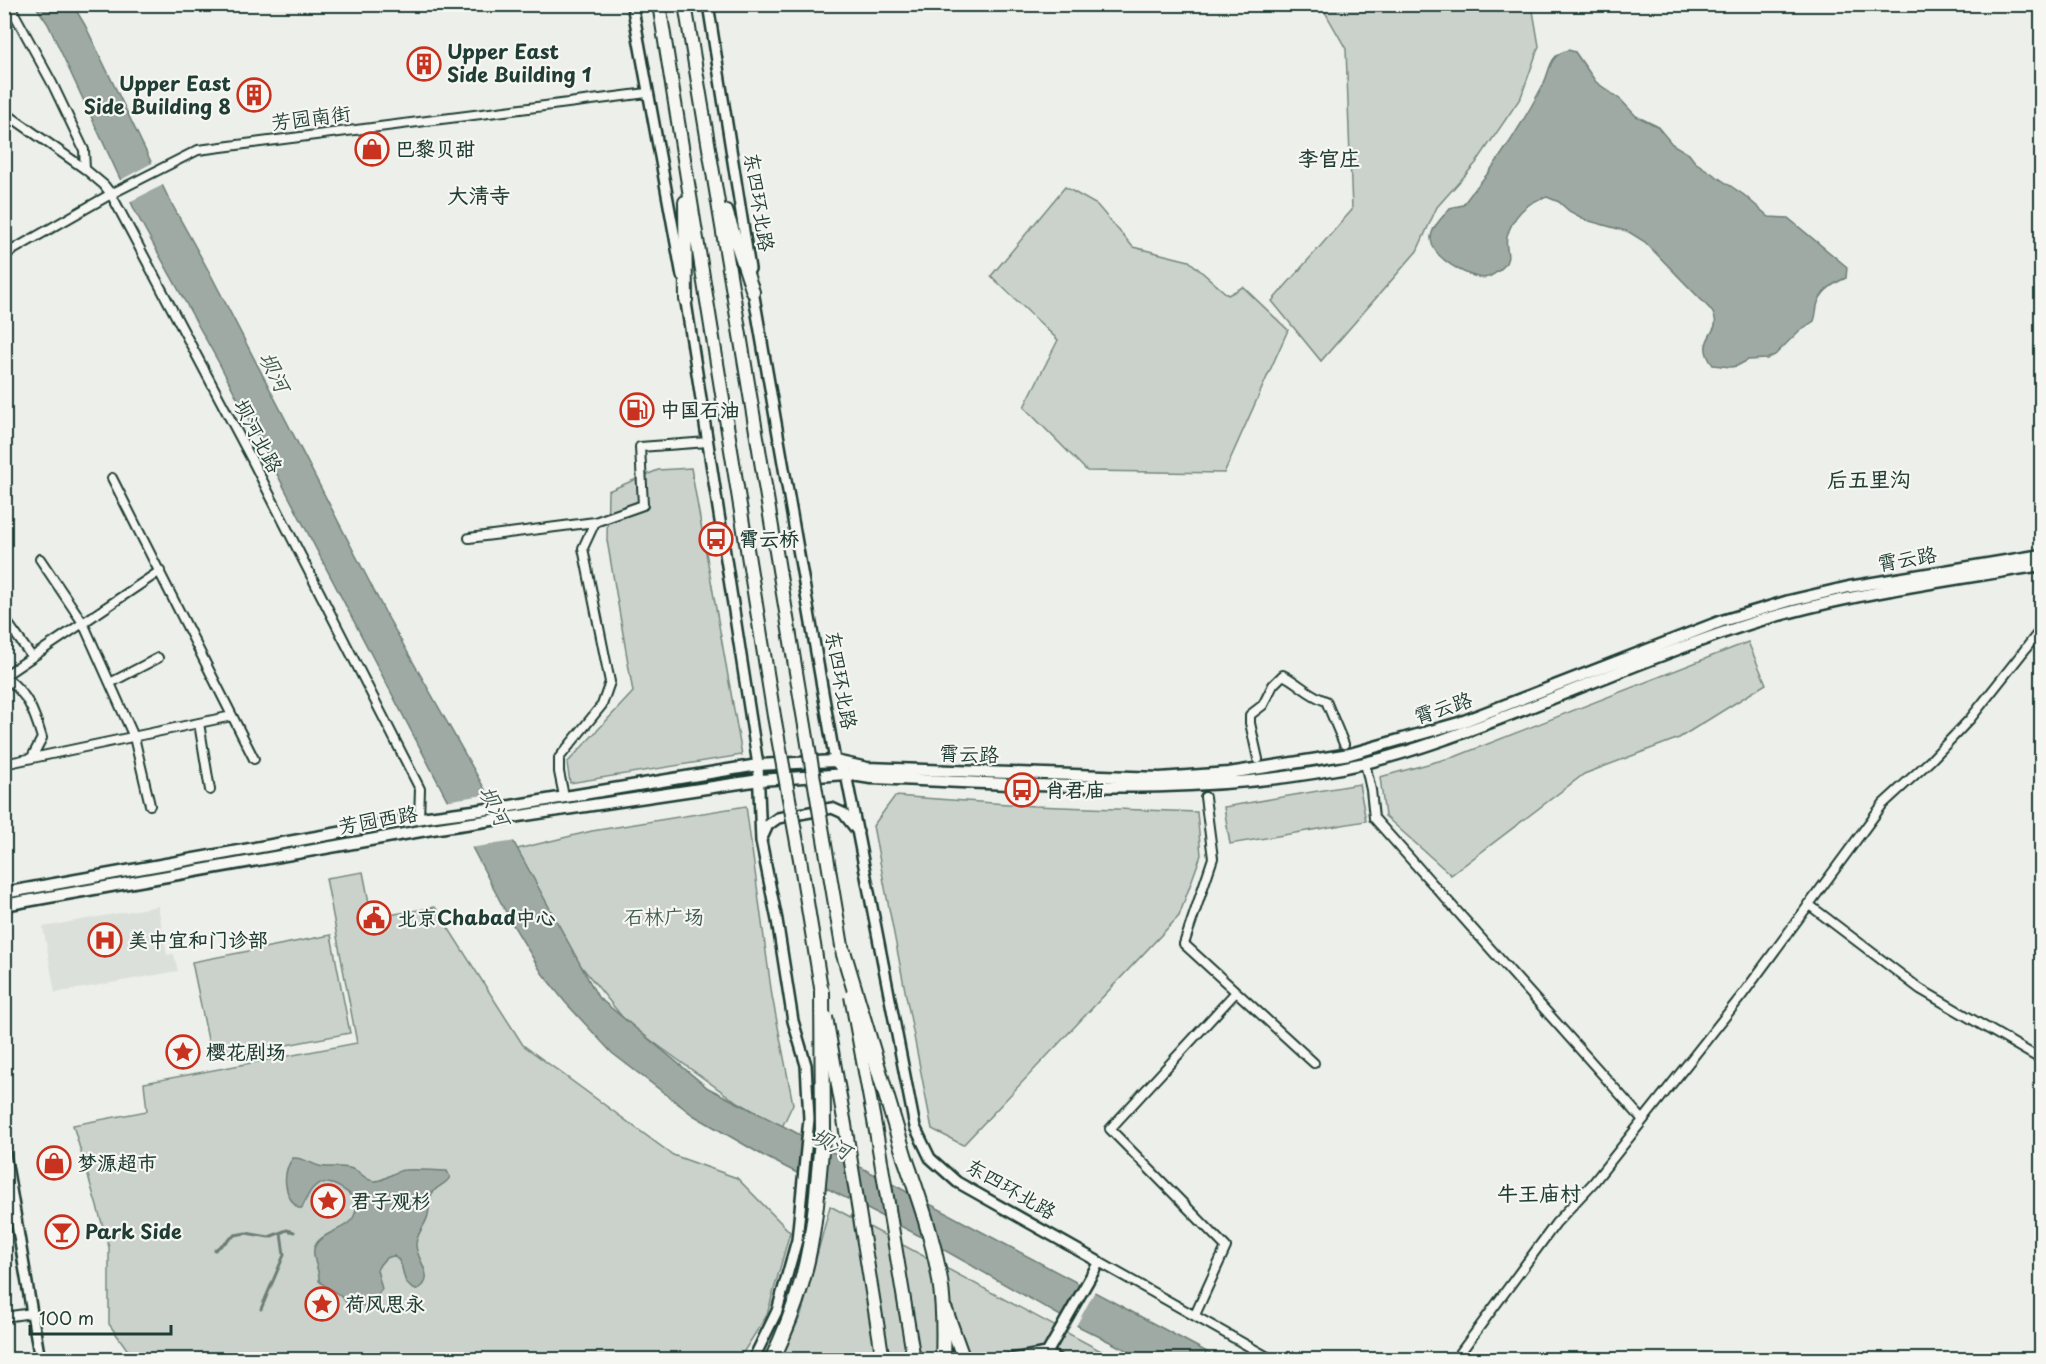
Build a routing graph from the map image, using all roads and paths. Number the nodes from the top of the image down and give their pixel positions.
1 (9, 4) edge
2 (632, 4) edge
3 (659, 4) edge
4 (685, 4) edge
5 (708, 4) edge
6 (647, 93) junction
7 (4, 112) edge
8 (685, 159) junction
9 (86, 169) junction
10 (714, 175) junction
11 (114, 192) junction
12 (4, 255) edge
13 (753, 292) junction
14 (686, 300) junction
15 (708, 442) junction
16 (112, 478) dead end
17 (595, 522) junction
18 (469, 538) dead end
19 (2042, 555) edge
20 (40, 559) dead end
21 (2042, 565) edge
22 (160, 571) junction
23 (4, 618) edge
24 (83, 623) junction
25 (2042, 628) edge
26 (32, 657) junction
27 (158, 658) dead end
28 (4, 676) edge
29 (110, 683) junction
30 (232, 716) junction
31 (199, 723) junction
32 (134, 737) junction
33 (1344, 744) dead end
34 (32, 757) junction
35 (254, 759) dead end
36 (1258, 759) dead end
37 (835, 761) junction
38 (1365, 762) junction
39 (4, 764) edge
40 (758, 765) junction
41 (846, 774) junction
42 (760, 780) junction
43 (210, 790) dead end
44 (564, 796) junction
45 (1205, 797) dead end
46 (150, 805) dead end
47 (514, 811) junction
48 (424, 818) junction
49 (859, 834) junction
50 (761, 841) junction
51 (4, 893) edge
52 (1808, 904) junction
53 (4, 905) edge
54 (843, 951) junction
55 (822, 991) junction
56 (1236, 992) junction
57 (2042, 1060) edge
58 (1314, 1063) dead end
59 (1643, 1120) junction
60 (4, 1148) edge
61 (1099, 1262) junction
62 (942, 1297) junction
63 (32, 1313) junction
64 (1194, 1315) junction
65 (4, 1317) edge
66 (1047, 1353) junction
67 (40, 1359) edge
68 (753, 1359) edge
69 (772, 1359) edge
70 (883, 1359) edge
71 (914, 1359) edge
72 (943, 1359) edge
73 (964, 1359) edge
74 (1005, 1359) edge
75 (1058, 1359) edge
76 (1273, 1359) edge
77 (1455, 1359) edge

1 - 9 street
2 - 6 street
3 - 8 highway
4 - 10 highway, 东四环北路
5 - 13 street, 东四环北路
6 - 11 street, 芳园南街
6 - 14 street
7 - 9 street, 坝河北路
8 - 14 highway
8 - 55 highway, bridge
9 - 11 street, 坝河北路
10 - 13 highway
10 - 54 highway, 东四环北路, bridge
11 - 12 street, 芳园南街
11 - 48 street, 坝河北路
13 - 37 street, 东四环北路
14 - 15 street
15 - 17 street
15 - 40 street
16 - 22 street
17 - 18 street
17 - 44 street
19 - 37 main road, 霄云路
20 - 24 street
21 - 38 main road, 霄云路
22 - 24 street
22 - 30 street
23 - 26 street
24 - 26 street
24 - 29 street
25 - 52 street
26 - 28 street
27 - 29 street
28 - 34 street
29 - 32 street
30 - 31 street
30 - 35 street
31 - 32 street
31 - 43 street
32 - 34 street
32 - 46 street
33 - 36 street
34 - 39 street
37 - 40 main road, 霄云路
37 - 41 street, 东四环北路
38 - 41 main road, 霄云路
38 - 59 street
40 - 42 street
40 - 44 main road, 芳园西路
41 - 42 main road, 霄云路
41 - 49 street, 东四环北路
42 - 47 main road, 芳园西路
42 - 50 street
44 - 47 main road, 芳园西路
45 - 56 street
47 - 48 main road, 芳园西路
47 - 53 main road, 芳园西路
48 - 51 main road, 芳园西路
49 - 50 street
49 - 61 street, 东四环北路
50 - 68 street
52 - 57 street
52 - 59 street
54 - 62 highway, bridge
54 - 71 highway, 东四环北路, bridge
55 - 69 highway, bridge
55 - 70 highway, bridge
56 - 58 street
56 - 64 street
59 - 77 street
60 - 63 street
61 - 64 street
61 - 66 street
62 - 72 highway
62 - 73 highway
63 - 65 street
63 - 67 street
64 - 76 street
66 - 74 street
66 - 75 street

